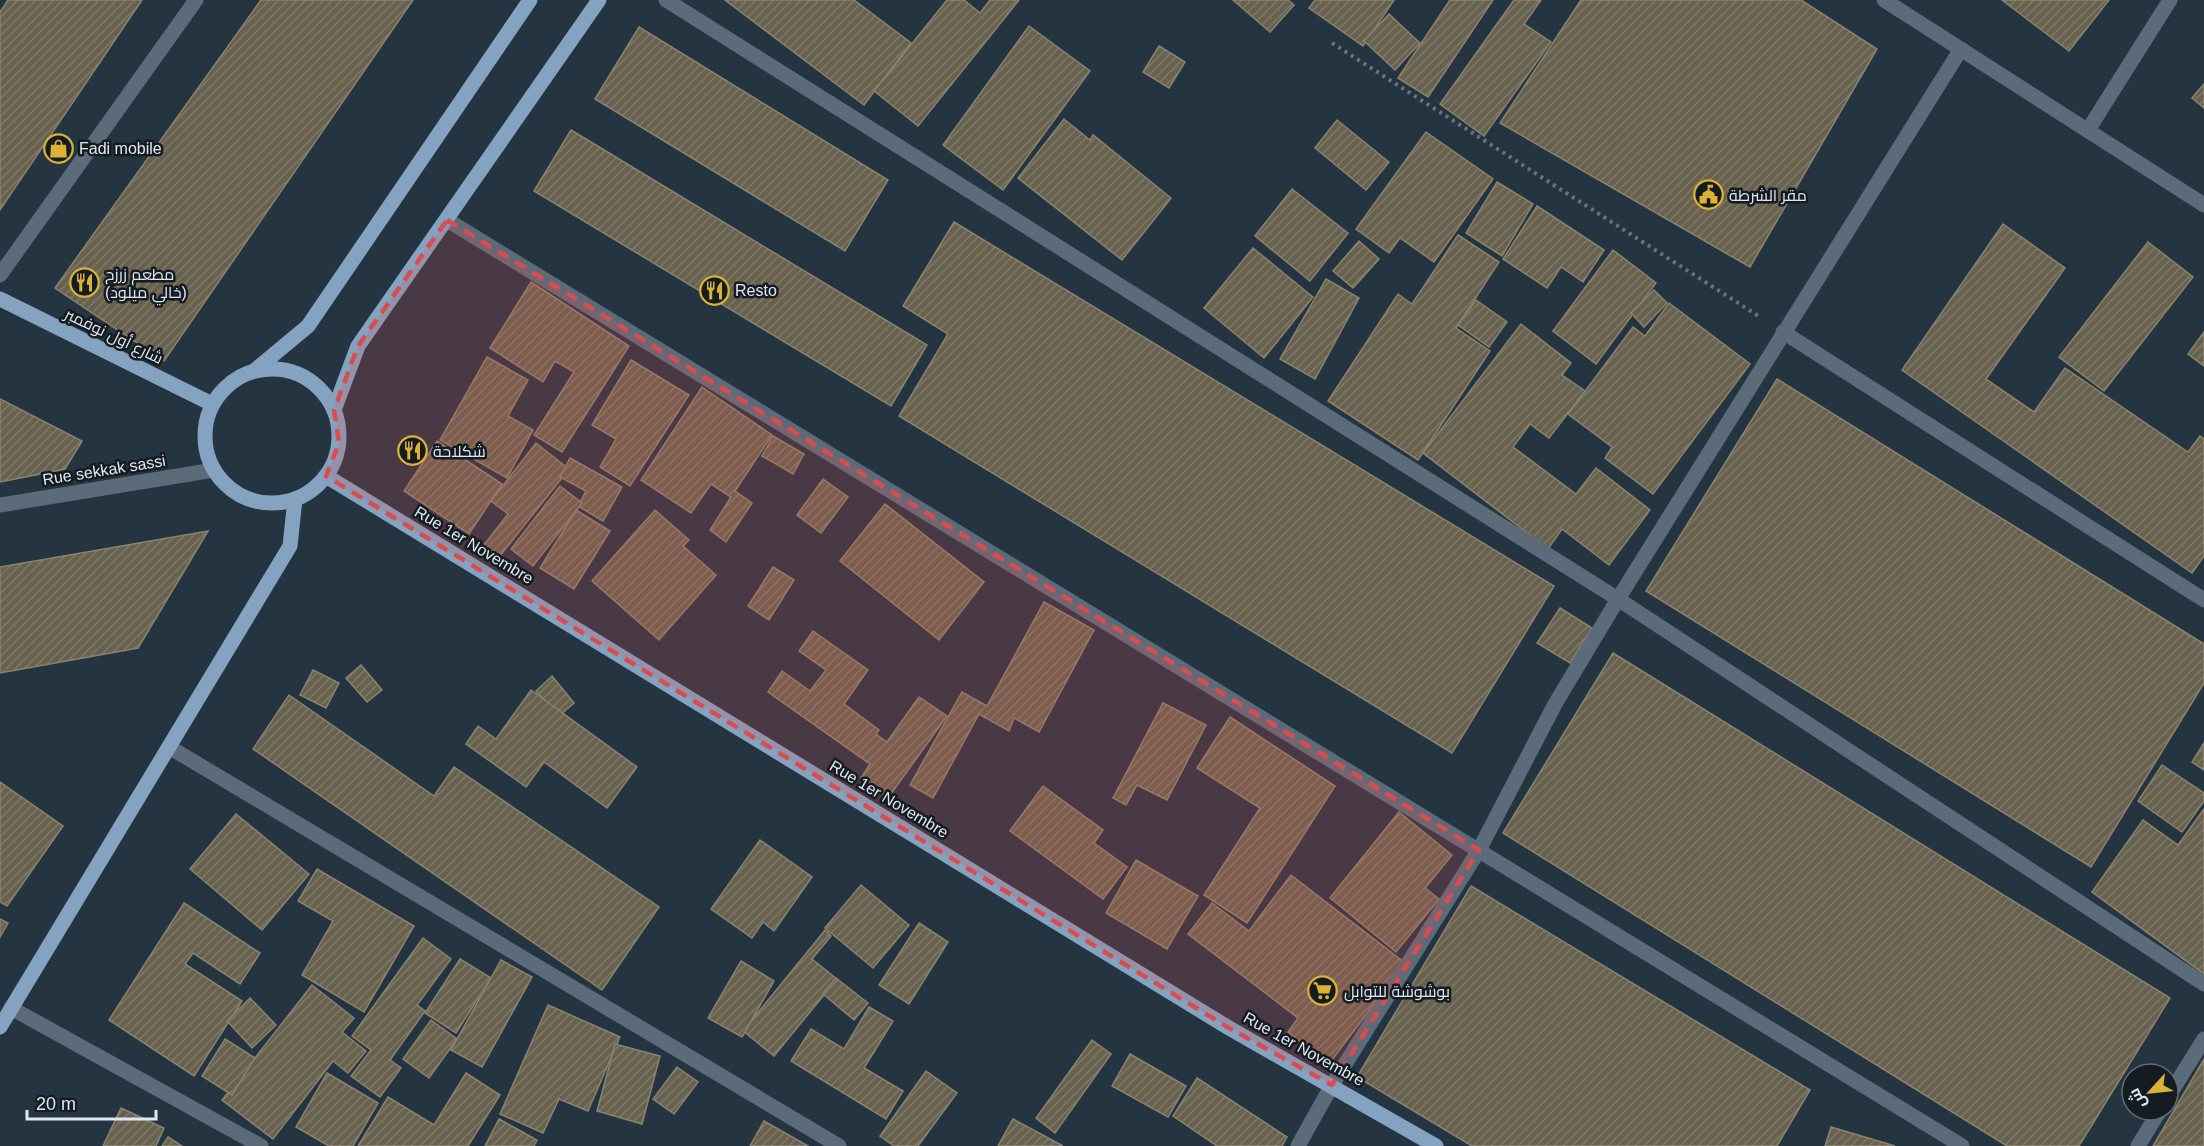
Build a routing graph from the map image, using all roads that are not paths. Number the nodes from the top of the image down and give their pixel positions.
1 (196, 0) edge
2 (530, 0) edge
3 (599, 0) edge
4 (666, 0) edge
5 (1884, 0) edge
6 (2170, 0) edge
7 (1962, 49) junction
8 (2088, 130) junction
9 (2204, 205) edge
10 (447, 220) junction
11 (0, 275) edge
12 (0, 299) edge
13 (1783, 332) junction
14 (254, 371) junction
15 (212, 404) junction
16 (333, 410) junction
17 (214, 470) junction
18 (326, 476) junction
19 (295, 499) junction
20 (0, 505) edge
21 (1618, 599) junction
22 (2204, 600) edge
23 (169, 747) junction
24 (1479, 850) junction
25 (2204, 984) edge
26 (11, 1008) junction
27 (0, 1027) edge
28 (2204, 1039) edge
29 (2180, 1078) edge
30 (1332, 1085) junction
31 (2153, 1122) edge
32 (261, 1146) edge
33 (838, 1146) edge
34 (1298, 1146) edge
35 (1436, 1146) edge
36 (1962, 1146) edge
37 (2138, 1146) edge

1 - 11 street
2 - 14 main road
3 - 10 main road
4 - 21 street
5 - 7 street
6 - 8 street
7 - 8 street
7 - 13 street
8 - 9 street
10 - 16 main road
10 - 24 street
12 - 15 main road, شارع أول نوفمبر
13 - 21 street
13 - 22 street
14 - 15 main road
14 - 16 main road
15 - 17 main road
16 - 18 main road
17 - 19 main road
17 - 20 street, Rue sekkak sassi
18 - 19 main road
18 - 30 main road, Rue 1er Novembre
19 - 23 main road
21 - 24 street
21 - 25 street
23 - 26 main road
23 - 33 street
24 - 30 street
24 - 36 street
26 - 27 main road
26 - 32 street
28 - 29 street
30 - 34 street
30 - 35 main road, Rue 1er Novembre
31 - 37 street

